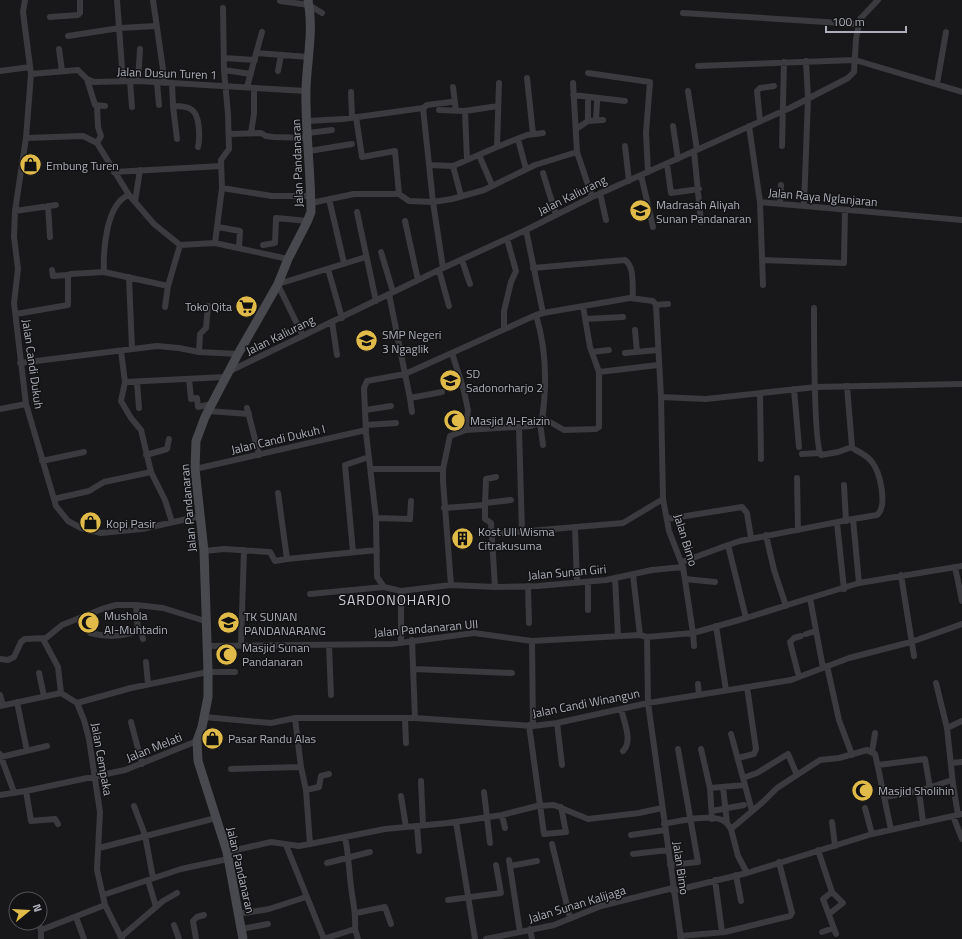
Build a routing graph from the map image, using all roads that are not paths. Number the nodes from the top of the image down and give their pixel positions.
1 (25, 0) edge
2 (80, 0) edge
3 (117, 0) edge
4 (153, 0) edge
5 (878, 0) edge
6 (280, 1) dead end
7 (308, 2) edge
8 (222, 8) dead end
9 (322, 13) dead end
10 (683, 13) dead end
11 (50, 17) dead end
12 (858, 24) junction
13 (156, 26) junction
14 (120, 28) junction
15 (262, 32) dead end
16 (946, 32) dead end
17 (68, 36) dead end
18 (59, 49) dead end
19 (140, 49) dead end
20 (256, 53) junction
21 (281, 54) junction
22 (309, 57) junction
23 (224, 58) junction
24 (255, 60) junction
25 (855, 60) junction
26 (806, 61) junction
27 (784, 62) junction
28 (698, 66) dead end
29 (30, 67) junction
30 (224, 70) junction
31 (0, 71) edge
32 (62, 71) junction
33 (278, 71) dead end
34 (588, 73) dead end
35 (31, 74) junction
36 (251, 74) junction
37 (527, 78) dead end
38 (88, 79) junction
39 (122, 81) junction
40 (130, 81) junction
41 (138, 81) junction
42 (157, 83) junction
43 (168, 83) junction
44 (499, 83) dead end
45 (573, 83) dead end
46 (937, 84) junction
47 (226, 86) junction
48 (774, 86) dead end
49 (251, 87) junction
50 (453, 87) dead end
51 (306, 91) junction
52 (688, 91) dead end
53 (351, 92) dead end
54 (962, 92) edge
55 (573, 95) junction
56 (808, 98) junction
57 (625, 101) dead end
58 (451, 102) dead end
59 (588, 102) dead end
60 (597, 102) dead end
61 (159, 105) dead end
62 (97, 106) junction
63 (104, 106) dead end
64 (173, 106) junction
65 (498, 106) junction
66 (132, 107) dead end
67 (423, 108) junction
68 (439, 110) dead end
69 (784, 110) junction
70 (456, 111) junction
71 (465, 111) junction
72 (354, 117) junction
73 (308, 121) junction
74 (588, 121) junction
75 (760, 121) junction
76 (674, 126) dead end
77 (749, 126) junction
78 (576, 128) junction
79 (332, 130) dead end
80 (251, 133) junction
81 (543, 133) dead end
82 (229, 134) junction
83 (533, 134) junction
84 (308, 135) junction
85 (26, 138) junction
86 (177, 139) dead end
87 (518, 139) junction
88 (96, 143) junction
89 (352, 144) dead end
90 (625, 146) dead end
91 (782, 146) dead end
92 (198, 147) dead end
93 (497, 147) junction
94 (309, 151) junction
95 (695, 151) junction
96 (577, 152) junction
97 (479, 155) junction
98 (678, 159) junction
99 (467, 160) junction
100 (667, 164) junction
101 (221, 166) junction
102 (430, 166) junction
103 (453, 166) junction
104 (526, 169) junction
105 (140, 170) junction
106 (114, 172) junction
107 (648, 172) junction
108 (543, 173) dead end
109 (641, 176) junction
110 (629, 181) junction
111 (492, 185) junction
112 (780, 185) dead end
113 (222, 188) junction
114 (699, 189) junction
115 (600, 193) junction
116 (399, 194) junction
117 (129, 195) junction
118 (461, 196) junction
119 (592, 197) junction
120 (311, 199) junction
121 (329, 199) junction
122 (135, 202) junction
123 (433, 202) junction
124 (760, 202) junction
125 (780, 204) junction
126 (56, 205) dead end
127 (48, 206) junction
128 (804, 206) junction
129 (845, 210) junction
130 (15, 211) junction
131 (357, 212) dead end
132 (556, 215) junction
133 (606, 220) dead end
134 (962, 220) edge
135 (308, 221) junction
136 (405, 221) dead end
137 (701, 222) dead end
138 (218, 227) junction
139 (653, 227) dead end
140 (526, 230) junction
141 (50, 237) dead end
142 (507, 239) junction
143 (215, 243) junction
144 (180, 245) junction
145 (263, 245) dead end
146 (239, 248) junction
147 (381, 252) dead end
148 (366, 257) junction
149 (288, 259) junction
150 (462, 260) junction
151 (762, 260) junction
152 (344, 263) junction
153 (533, 268) junction
154 (328, 269) junction
155 (441, 269) junction
156 (52, 270) dead end
157 (104, 272) junction
158 (68, 275) junction
159 (129, 277) junction
160 (418, 280) junction
161 (470, 284) dead end
162 (168, 286) junction
163 (279, 286) junction
164 (763, 286) dead end
165 (391, 293) junction
166 (633, 298) junction
167 (376, 301) junction
168 (668, 304) dead end
169 (656, 305) junction
170 (208, 306) dead end
171 (449, 306) dead end
172 (583, 306) junction
173 (166, 307) dead end
174 (814, 308) dead end
175 (16, 314) junction
176 (540, 314) junction
177 (623, 317) dead end
178 (342, 318) junction
179 (586, 319) junction
180 (332, 322) junction
181 (504, 328) junction
182 (635, 330) dead end
183 (302, 336) junction
184 (132, 349) junction
185 (609, 350) dead end
186 (657, 350) junction
187 (121, 351) junction
188 (199, 352) junction
189 (592, 352) junction
190 (637, 352) junction
191 (452, 353) junction
192 (625, 353) dead end
193 (238, 354) junction
194 (337, 355) dead end
195 (20, 363) junction
196 (658, 365) junction
197 (599, 372) junction
198 (405, 374) junction
199 (227, 375) junction
200 (189, 379) junction
201 (126, 382) junction
202 (137, 382) junction
203 (962, 384) edge
204 (847, 386) junction
205 (816, 387) junction
206 (794, 389) junction
207 (442, 392) dead end
208 (760, 394) junction
209 (661, 397) junction
210 (410, 398) junction
211 (26, 404) junction
212 (391, 406) dead end
213 (139, 408) dead end
214 (210, 408) junction
215 (0, 409) edge
216 (366, 410) junction
217 (412, 412) dead end
218 (542, 421) junction
219 (396, 423) dead end
220 (366, 427) junction
221 (519, 428) junction
222 (466, 430) junction
223 (169, 439) dead end
224 (543, 445) dead end
225 (798, 447) dead end
226 (852, 448) junction
227 (84, 452) dead end
228 (819, 453) junction
229 (802, 454) dead end
230 (146, 455) junction
231 (259, 455) junction
232 (370, 457) junction
233 (761, 460) dead end
234 (42, 462) junction
235 (195, 469) junction
236 (371, 469) junction
237 (443, 469) junction
238 (151, 472) junction
239 (496, 477) dead end
240 (797, 478) dead end
241 (844, 485) dead end
242 (278, 493) dead end
243 (54, 499) junction
244 (663, 499) junction
245 (511, 500) dead end
246 (411, 501) dead end
247 (485, 504) junction
248 (444, 508) junction
249 (201, 516) junction
250 (376, 518) junction
251 (667, 519) junction
252 (853, 520) junction
253 (846, 521) junction
254 (172, 522) junction
255 (837, 523) junction
256 (575, 528) junction
257 (798, 530) junction
258 (522, 532) junction
259 (492, 534) junction
260 (766, 535) junction
261 (751, 538) junction
262 (728, 545) junction
263 (244, 550) junction
264 (377, 550) junction
265 (204, 551) junction
266 (353, 552) junction
267 (287, 559) junction
268 (683, 564) junction
269 (959, 567) edge
270 (633, 575) junction
271 (901, 575) junction
272 (615, 578) junction
273 (685, 579) junction
274 (577, 582) junction
275 (588, 582) junction
276 (715, 582) dead end
277 (859, 584) junction
278 (451, 585) junction
279 (528, 586) junction
280 (384, 587) junction
281 (495, 587) junction
282 (844, 589) junction
283 (401, 591) junction
284 (310, 594) dead end
285 (810, 598) junction
286 (962, 601) edge
287 (136, 605) junction
288 (786, 606) junction
289 (588, 610) dead end
290 (84, 617) junction
291 (746, 618) junction
292 (205, 621) junction
293 (529, 623) dead end
294 (962, 624) edge
295 (716, 626) junction
296 (816, 631) junction
297 (138, 632) junction
298 (693, 633) junction
299 (640, 635) junction
300 (618, 636) junction
301 (647, 638) junction
302 (43, 639) junction
303 (142, 639) dead end
304 (412, 640) junction
305 (532, 641) junction
306 (401, 642) junction
307 (912, 642) junction
308 (241, 644) junction
309 (329, 645) junction
310 (206, 646) junction
311 (694, 646) dead end
312 (914, 656) dead end
313 (0, 659) edge
314 (146, 662) dead end
315 (825, 667) junction
316 (414, 669) junction
317 (208, 672) junction
318 (235, 672) dead end
319 (512, 673) dead end
320 (39, 674) dead end
321 (799, 677) junction
322 (936, 683) dead end
323 (148, 684) junction
324 (698, 684) dead end
325 (747, 687) junction
326 (726, 690) junction
327 (61, 693) junction
328 (0, 695) edge
329 (331, 695) dead end
330 (699, 695) junction
331 (44, 696) junction
332 (17, 702) junction
333 (77, 703) junction
334 (648, 703) junction
335 (1, 706) edge
336 (621, 709) junction
337 (204, 717) junction
338 (295, 718) junction
339 (415, 718) junction
340 (405, 719) junction
341 (962, 720) edge
342 (131, 722) dead end
343 (557, 723) junction
344 (531, 726) junction
345 (947, 728) junction
346 (875, 733) dead end
347 (732, 734) dead end
348 (197, 741) junction
349 (406, 742) dead end
350 (47, 746) dead end
351 (678, 749) dead end
352 (701, 749) dead end
353 (27, 751) junction
354 (623, 751) dead end
355 (872, 752) junction
356 (852, 754) junction
357 (1, 756) edge
358 (738, 758) junction
359 (962, 762) edge
360 (951, 763) junction
361 (142, 764) junction
362 (562, 765) dead end
363 (878, 765) junction
364 (301, 768) junction
365 (231, 769) dead end
366 (329, 774) dead end
367 (797, 775) junction
368 (95, 777) junction
369 (743, 778) junction
370 (952, 780) junction
371 (421, 781) dead end
372 (745, 785) junction
373 (723, 787) junction
374 (710, 788) junction
375 (930, 788) junction
376 (306, 790) junction
377 (26, 791) junction
378 (919, 791) junction
379 (14, 792) junction
380 (484, 792) dead end
381 (0, 795) edge
382 (401, 796) dead end
383 (885, 797) junction
384 (744, 805) dead end
385 (134, 806) dead end
386 (542, 807) junction
387 (561, 808) junction
388 (662, 808) junction
389 (865, 808) dead end
390 (725, 809) junction
391 (712, 811) junction
392 (752, 811) junction
393 (502, 815) junction
394 (958, 815) edge
395 (487, 817) junction
396 (216, 818) junction
397 (712, 819) junction
398 (689, 820) junction
399 (456, 822) junction
400 (832, 822) dead end
401 (923, 822) junction
402 (727, 823) junction
403 (58, 824) dead end
404 (420, 826) junction
405 (406, 827) junction
406 (665, 827) junction
407 (505, 828) dead end
408 (731, 829) junction
409 (891, 830) junction
410 (872, 834) junction
411 (631, 835) dead end
412 (145, 836) junction
413 (345, 837) junction
414 (962, 839) edge
415 (490, 843) dead end
416 (310, 844) junction
417 (552, 844) dead end
418 (286, 845) junction
419 (834, 846) junction
420 (99, 848) junction
421 (668, 850) junction
422 (818, 850) junction
423 (419, 851) dead end
424 (370, 852) dead end
425 (633, 854) dead end
426 (227, 855) junction
427 (349, 856) junction
428 (537, 862) dead end
429 (779, 862) junction
430 (327, 863) dead end
431 (496, 865) dead end
432 (670, 865) junction
433 (747, 873) junction
434 (736, 875) junction
435 (150, 880) junction
436 (715, 880) junction
437 (673, 889) junction
438 (832, 892) junction
439 (177, 893) dead end
440 (102, 895) junction
441 (306, 897) junction
442 (468, 898) junction
443 (448, 900) dead end
444 (741, 901) dead end
445 (105, 905) junction
446 (156, 907) junction
447 (356, 913) junction
448 (238, 914) junction
449 (829, 914) junction
450 (204, 915) dead end
451 (76, 917) junction
452 (570, 918) junction
453 (268, 924) dead end
454 (391, 924) dead end
455 (174, 925) dead end
456 (48, 927) edge
457 (241, 929) junction
458 (355, 929) junction
459 (530, 929) junction
460 (520, 932) junction
461 (722, 932) junction
462 (822, 932) dead end
463 (337, 937) edge
464 (514, 937) edge
465 (121, 938) edge
466 (680, 938) edge
467 (84, 939) edge
468 (179, 939) edge
469 (196, 939) edge
470 (243, 939) edge
471 (324, 939) edge
472 (358, 939) edge
473 (475, 939) edge
474 (486, 939) edge
475 (532, 939) edge

1 - 29 street, Jalan Candi Dukuh
2 - 11 street
3 - 14 street
4 - 13 street
5 - 12 street
6 - 7 street
7 - 9 street
7 - 22 main road, Jalan Pandanaran
8 - 23 street
10 - 12 street
12 - 25 street, Jalan Kaliurang
13 - 14 street
13 - 43 street
14 - 17 street
14 - 39 street
15 - 20 street
16 - 46 street
18 - 32 street
19 - 41 street
20 - 21 street
20 - 24 street
21 - 22 street
21 - 33 street
22 - 51 main road, Jalan Pandanaran
23 - 24 street
23 - 30 street
24 - 36 street
25 - 26 street
25 - 46 street
25 - 56 street, Jalan Kaliurang
26 - 27 street
26 - 56 street
27 - 28 street
27 - 69 street
29 - 31 street
29 - 35 street, Jalan Candi Dukuh
30 - 36 street
30 - 47 street
32 - 35 street, Jalan Dusun Turen 1
32 - 38 street, Jalan Dusun Turen 1
34 - 107 street
35 - 85 street, Jalan Candi Dukuh
36 - 49 street
37 - 83 street
38 - 39 street, Jalan Dusun Turen 1
38 - 62 street
39 - 40 street, Jalan Dusun Turen 1
40 - 41 street, Jalan Dusun Turen 1
40 - 66 street
41 - 42 street, Jalan Dusun Turen 1
42 - 43 street, Jalan Dusun Turen 1
42 - 61 street
43 - 47 street, Jalan Dusun Turen 1
43 - 64 street
44 - 65 street
45 - 55 street
46 - 54 street
47 - 49 street, Jalan Dusun Turen 1
47 - 82 street
48 - 75 street
49 - 51 street, Jalan Dusun Turen 1
49 - 80 street
50 - 70 street
51 - 73 main road, Jalan Pandanaran
52 - 95 street
53 - 72 street
55 - 57 street
55 - 78 street
56 - 69 street, Jalan Kaliurang
56 - 128 street
58 - 67 street
59 - 74 street
60 - 74 street
62 - 63 street
62 - 88 street
64 - 86 street
64 - 92 street
65 - 71 street
65 - 93 street
67 - 72 street
67 - 102 street
68 - 70 street
69 - 75 street, Jalan Kaliurang
69 - 91 street
70 - 71 street
71 - 99 street
72 - 73 street
72 - 116 street
73 - 84 main road, Jalan Pandanaran
74 - 78 street
75 - 77 street, Jalan Kaliurang
76 - 98 street
77 - 95 street, Jalan Kaliurang
77 - 124 street, Jalan Raya Nglanjaran
78 - 96 street
79 - 84 street
80 - 82 street
80 - 84 street
81 - 83 street
82 - 101 street
83 - 87 street
84 - 94 main road, Jalan Pandanaran
85 - 88 street
85 - 130 street, Jalan Candi Dukuh
87 - 93 street
87 - 104 street
88 - 106 street
89 - 94 street
90 - 110 street
93 - 97 street
94 - 120 main road, Jalan Pandanaran
95 - 98 street, Jalan Kaliurang
95 - 114 street
96 - 104 street
96 - 119 street
97 - 99 street
97 - 111 street
98 - 100 street, Jalan Kaliurang
99 - 103 street
100 - 107 street, Jalan Kaliurang
100 - 114 street
101 - 105 street
101 - 113 street
102 - 103 street
102 - 123 street
103 - 118 street
104 - 111 street
105 - 106 street
105 - 122 street
106 - 117 street
107 - 109 street, Jalan Kaliurang
108 - 132 street
109 - 110 street, Jalan Kaliurang
109 - 139 street
110 - 115 street, Jalan Kaliurang
111 - 118 street
112 - 125 street
113 - 120 street
113 - 138 street
114 - 137 street
115 - 119 street, Jalan Kaliurang
115 - 133 street
116 - 121 street
116 - 123 street
117 - 122 street
117 - 157 street
118 - 123 street
119 - 132 street, Jalan Kaliurang
120 - 121 street
120 - 135 main road, Jalan Pandanaran
121 - 152 street
122 - 144 street
123 - 155 street
124 - 125 street, Jalan Raya Nglanjaran
124 - 151 street
125 - 128 street, Jalan Raya Nglanjaran
126 - 127 street
127 - 130 street
127 - 141 street
128 - 129 street, Jalan Raya Nglanjaran
129 - 134 street, Jalan Raya Nglanjaran
129 - 151 street
130 - 175 street, Jalan Candi Dukuh
131 - 148 street
132 - 140 street, Jalan Kaliurang
135 - 145 street
135 - 149 main road, Jalan Pandanaran
136 - 160 street
138 - 143 street
138 - 146 street
140 - 142 street, Jalan Kaliurang
140 - 153 street
142 - 150 street, Jalan Kaliurang
142 - 181 street
143 - 144 street
143 - 146 street
144 - 162 street
146 - 149 street
147 - 165 street
148 - 152 street
148 - 167 street
149 - 163 main road, Jalan Pandanaran
150 - 155 street, Jalan Kaliurang
150 - 161 street
151 - 164 street
152 - 154 street
153 - 166 street
153 - 176 street
154 - 163 street
154 - 178 street
155 - 160 street, Jalan Kaliurang
155 - 171 street
156 - 158 street
157 - 158 street
157 - 159 street
158 - 175 street
159 - 162 street
159 - 184 street
160 - 165 street, Jalan Kaliurang
162 - 173 street
163 - 183 street
163 - 193 main road, Jalan Pandanaran
165 - 167 street, Jalan Kaliurang
165 - 198 street
166 - 169 street
166 - 172 street
167 - 178 street, Jalan Kaliurang
168 - 169 street
169 - 186 street, Jalan Bimo
170 - 188 street
172 - 176 street
172 - 179 street
174 - 205 street
175 - 195 street, Jalan Candi Dukuh
176 - 181 street
176 - 218 street
177 - 179 street
178 - 180 street, Jalan Kaliurang
179 - 189 street
180 - 183 street, Jalan Kaliurang
180 - 194 street
181 - 191 street
182 - 190 street
183 - 199 street, Jalan Kaliurang
184 - 187 street
184 - 188 street
185 - 189 street
186 - 190 street
186 - 196 street, Jalan Bimo
187 - 195 street
187 - 201 street
188 - 193 street
189 - 197 street
190 - 192 street
191 - 198 street
191 - 222 street
193 - 199 main road, Jalan Pandanaran
195 - 211 street, Jalan Candi Dukuh
196 - 197 street
196 - 209 street, Jalan Bimo
197 - 218 street
198 - 210 street
198 - 216 street
199 - 200 street
199 - 214 main road, Jalan Pandanaran
200 - 202 street
200 - 214 street
201 - 202 street
201 - 230 street
202 - 213 street
203 - 204 street
204 - 205 street
204 - 226 street
205 - 206 street
205 - 228 street
206 - 208 street
206 - 225 street
207 - 210 street
208 - 209 street
208 - 233 street
209 - 244 street, Jalan Bimo
210 - 217 street
211 - 215 street
211 - 234 street, Jalan Candi Dukuh
212 - 216 street
214 - 231 street
214 - 235 main road, Jalan Pandanaran
216 - 220 street
218 - 221 street
218 - 224 street
219 - 220 street, Jalan Candi Dukuh I
220 - 231 street, Jalan Candi Dukuh I
220 - 232 street
221 - 222 street
221 - 258 street
222 - 237 street
223 - 230 street
226 - 228 street
226 - 252 street, Jalan Sunan Giri
227 - 234 street
228 - 229 street
230 - 238 street
231 - 235 street, Jalan Candi Dukuh I
232 - 236 street
232 - 266 street
234 - 243 street, Jalan Candi Dukuh
235 - 249 main road, Jalan Pandanaran
236 - 237 street
236 - 250 street
237 - 248 street
238 - 243 street
238 - 254 street
239 - 247 street
240 - 257 street
241 - 253 street
242 - 267 street
243 - 254 street, Jalan Candi Dukuh
244 - 251 street, Jalan Bimo
244 - 256 street
245 - 247 street
246 - 250 street
247 - 248 street
247 - 259 street
248 - 278 street
249 - 254 street, Jalan Candi Dukuh
249 - 265 main road, Jalan Pandanaran
250 - 264 street
251 - 261 street
251 - 268 street, Jalan Bimo
252 - 253 street, Jalan Sunan Giri
252 - 277 street
253 - 255 street, Jalan Sunan Giri
255 - 257 street, Jalan Sunan Giri
255 - 282 street
256 - 258 street
256 - 274 street
257 - 260 street, Jalan Sunan Giri
258 - 259 street
259 - 281 street
260 - 261 street, Jalan Sunan Giri
260 - 288 street
261 - 262 street, Jalan Sunan Giri
262 - 268 street, Jalan Sunan Giri
262 - 291 street
263 - 265 street
263 - 267 street
263 - 308 street
264 - 266 street
264 - 280 street
265 - 292 main road, Jalan Pandanaran
266 - 267 street
268 - 270 street, Jalan Sunan Giri
268 - 273 street, Jalan Bimo
269 - 271 street
269 - 286 street
270 - 272 street, Jalan Sunan Giri
270 - 299 street
271 - 277 street
271 - 307 street
272 - 275 street, Jalan Sunan Giri
272 - 300 street
273 - 276 street
273 - 298 street, Jalan Bimo
274 - 275 street, Jalan Sunan Giri
274 - 279 street, Jalan Sunan Giri
275 - 289 street
277 - 282 street
278 - 281 street, Jalan Sunan Giri
278 - 283 street, Jalan Sunan Giri
279 - 281 street, Jalan Sunan Giri
279 - 293 street
280 - 283 street
280 - 284 street
282 - 285 street
283 - 306 street
285 - 288 street
285 - 296 street
287 - 290 street
287 - 292 street
287 - 297 street
288 - 291 street
290 - 297 street
290 - 302 street
291 - 295 street
292 - 310 main road, Jalan Pandanaran
294 - 307 street, Jalan Candi Winangun
295 - 298 street
295 - 326 street
296 - 315 street
296 - 321 street
297 - 303 street
298 - 301 street
298 - 311 street, Jalan Bimo
299 - 300 street, Jalan Pandanaran UII
299 - 301 street, Jalan Pandanaran UII
300 - 305 street, Jalan Pandanaran UII
301 - 334 street, Jalan Bimo
302 - 313 street
302 - 327 street
304 - 305 street, Jalan Pandanaran UII
304 - 306 street, Jalan Pandanaran UII
304 - 316 street
305 - 344 street
306 - 309 street, Jalan Pandanaran UII
307 - 312 street
307 - 315 street, Jalan Candi Winangun
308 - 309 street, Jalan Pandanaran UII
308 - 310 street, Jalan Pandanaran UII
309 - 329 street
310 - 317 main road, Jalan Pandanaran
314 - 323 street
315 - 321 street, Jalan Candi Winangun
315 - 356 street
316 - 319 street
316 - 339 street
317 - 318 street
317 - 323 street
317 - 337 main road, Jalan Pandanaran
320 - 331 street
321 - 325 street, Jalan Candi Winangun
322 - 345 street
323 - 333 street
324 - 330 street
325 - 326 street, Jalan Candi Winangun
325 - 358 street
326 - 330 street, Jalan Candi Winangun
327 - 331 street
327 - 333 street
328 - 335 street
330 - 334 street, Jalan Candi Winangun
331 - 332 street
332 - 335 street
332 - 353 street
333 - 368 street, Jalan Cempaka
334 - 336 street, Jalan Candi Winangun
334 - 388 street, Jalan Bimo
336 - 343 street, Jalan Candi Winangun
336 - 354 street
337 - 338 street, Jalan Candi Winangun
337 - 348 main road, Jalan Pandanaran
338 - 340 street, Jalan Candi Winangun
338 - 364 street
339 - 340 street, Jalan Candi Winangun
339 - 344 street, Jalan Candi Winangun
340 - 349 street
341 - 345 street
342 - 361 street
343 - 344 street, Jalan Candi Winangun
343 - 362 street
344 - 386 street
345 - 360 street
346 - 355 street
347 - 358 street
348 - 361 street, Jalan Melati
348 - 396 main road, Jalan Pandanaran
350 - 353 street
351 - 398 street
352 - 374 street
353 - 357 street
355 - 356 street
355 - 363 street
356 - 367 street
357 - 379 street
358 - 369 street
359 - 360 street
360 - 370 street
361 - 368 street, Jalan Melati
363 - 375 street
363 - 383 street
364 - 365 street
364 - 376 street
366 - 376 street
367 - 369 street
367 - 392 street
368 - 377 street, Jalan Melati
368 - 420 street, Jalan Cempaka
369 - 372 street
370 - 375 street
370 - 394 street
371 - 404 street
372 - 373 street
372 - 392 street
373 - 374 street
373 - 390 street
374 - 391 street
375 - 378 street
376 - 416 street
377 - 379 street, Jalan Melati
377 - 403 street
378 - 383 street
378 - 401 street
379 - 381 street, Jalan Melati
380 - 395 street
382 - 405 street
383 - 409 street
384 - 390 street
385 - 412 street
386 - 387 street
386 - 387 street
386 - 393 street
387 - 388 street
388 - 406 street, Jalan Bimo
389 - 410 street
390 - 391 street
390 - 402 street
391 - 397 street
392 - 408 street
393 - 395 street
393 - 407 street
394 - 401 street, Jalan Sunan Kalijaga
394 - 414 street
395 - 399 street
395 - 415 street
396 - 412 street
396 - 426 main road, Jalan Pandanaran
397 - 398 street
397 - 402 street
398 - 406 street
398 - 432 street
399 - 404 street
399 - 442 street
400 - 419 street
401 - 409 street, Jalan Sunan Kalijaga
402 - 408 street
404 - 405 street
404 - 423 street
405 - 413 street
406 - 411 street
406 - 421 street, Jalan Bimo
408 - 433 street
409 - 410 street, Jalan Sunan Kalijaga
410 - 419 street, Jalan Sunan Kalijaga
412 - 420 street
412 - 435 street
413 - 416 street
413 - 427 street
416 - 418 street
417 - 452 street
418 - 426 street
418 - 441 street
419 - 422 street, Jalan Sunan Kalijaga
420 - 440 street, Jalan Cempaka
421 - 425 street
421 - 432 street, Jalan Bimo
422 - 429 street, Jalan Sunan Kalijaga
422 - 438 street
424 - 427 street
426 - 435 street
426 - 448 main road, Jalan Pandanaran
427 - 430 street
427 - 447 street
428 - 460 street
429 - 433 street, Jalan Sunan Kalijaga
429 - 461 street
431 - 442 street
432 - 437 street, Jalan Bimo
433 - 434 street, Jalan Sunan Kalijaga
434 - 436 street, Jalan Sunan Kalijaga
434 - 444 street
435 - 440 street
435 - 446 street
436 - 437 street, Jalan Sunan Kalijaga
436 - 461 street
437 - 452 street, Jalan Sunan Kalijaga
437 - 466 street, Jalan Bimo
438 - 449 street
438 - 449 street
439 - 446 street
440 - 445 street, Jalan Cempaka
441 - 448 street
441 - 471 street
442 - 443 street
442 - 473 street
445 - 451 street
445 - 465 street, Jalan Cempaka
446 - 465 street
447 - 454 street
447 - 458 street
448 - 457 main road, Jalan Pandanaran
449 - 462 street
450 - 469 street
451 - 456 street
451 - 467 street
452 - 459 street, Jalan Sunan Kalijaga
453 - 457 street
455 - 468 street
457 - 470 main road, Jalan Pandanaran
458 - 463 street
458 - 472 street
459 - 460 street, Jalan Sunan Kalijaga
459 - 475 street
460 - 464 street, Jalan Sunan Kalijaga
461 - 466 street
463 - 471 street
464 - 474 street, Jalan Sunan Kalijaga

